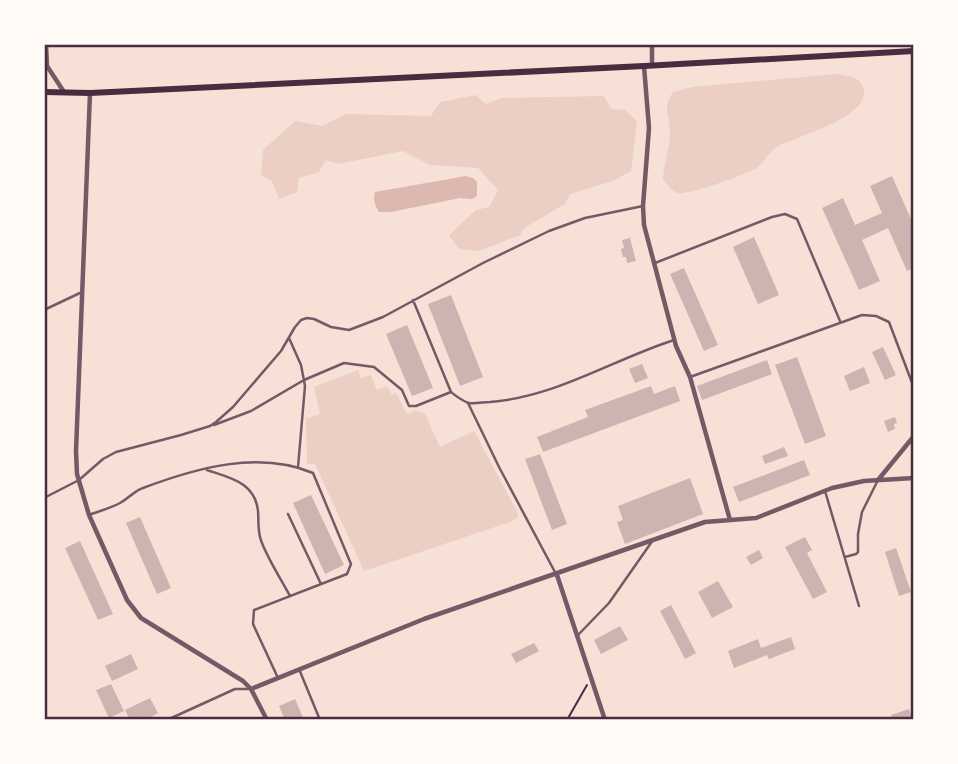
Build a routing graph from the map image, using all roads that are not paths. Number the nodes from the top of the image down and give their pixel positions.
1 (46, 44) edge
2 (652, 44) edge
3 (914, 51) edge
4 (648, 66) junction
5 (44, 92) edge
6 (64, 92) junction
7 (90, 93) junction
8 (643, 206) junction
9 (654, 263) junction
10 (82, 292) junction
11 (413, 300) junction
12 (44, 310) edge
13 (840, 322) junction
14 (289, 338) junction
15 (675, 340) junction
16 (690, 377) junction
17 (304, 380) junction
18 (914, 388) edge
19 (451, 392) junction
20 (468, 403) junction
21 (209, 426) junction
22 (914, 436) edge
23 (298, 467) junction
24 (203, 469) junction
25 (914, 478) edge
26 (79, 480) junction
27 (878, 480) junction
28 (825, 490) junction
29 (44, 498) edge
30 (288, 514) dead end
31 (89, 515) junction
32 (730, 520) junction
33 (653, 540) junction
34 (845, 557) junction
35 (557, 575) junction
36 (321, 584) junction
37 (290, 596) junction
38 (859, 606) dead end
39 (578, 636) junction
40 (299, 670) junction
41 (278, 678) junction
42 (251, 689) junction
43 (167, 720) edge
44 (267, 720) edge
45 (320, 720) edge
46 (605, 720) edge

1 - 6 street
2 - 4 street
3 - 4 main road
4 - 7 main road
4 - 8 street
5 - 6 main road
6 - 7 main road
7 - 10 street
8 - 9 street
8 - 11 lane
9 - 13 lane
9 - 15 street
10 - 12 lane
10 - 26 street
11 - 14 lane
11 - 19 lane
13 - 16 lane
13 - 18 lane
14 - 17 lane
14 - 21 lane
15 - 16 street
15 - 20 lane
16 - 32 street
17 - 19 lane
17 - 21 lane
17 - 23 lane
19 - 20 lane
20 - 35 lane
21 - 26 lane
22 - 27 street
23 - 24 lane
23 - 36 lane
24 - 31 lane
24 - 37 lane
25 - 27 street
26 - 29 lane
26 - 31 street
27 - 28 street
27 - 34 lane
28 - 32 street
28 - 34 lane
30 - 36 lane
31 - 42 street
32 - 33 street
33 - 35 street
33 - 39 lane
34 - 38 lane
35 - 39 street
35 - 40 street
36 - 37 lane
37 - 41 lane
39 - 46 street
40 - 41 street
40 - 45 lane
41 - 42 street
42 - 43 lane
42 - 44 street

